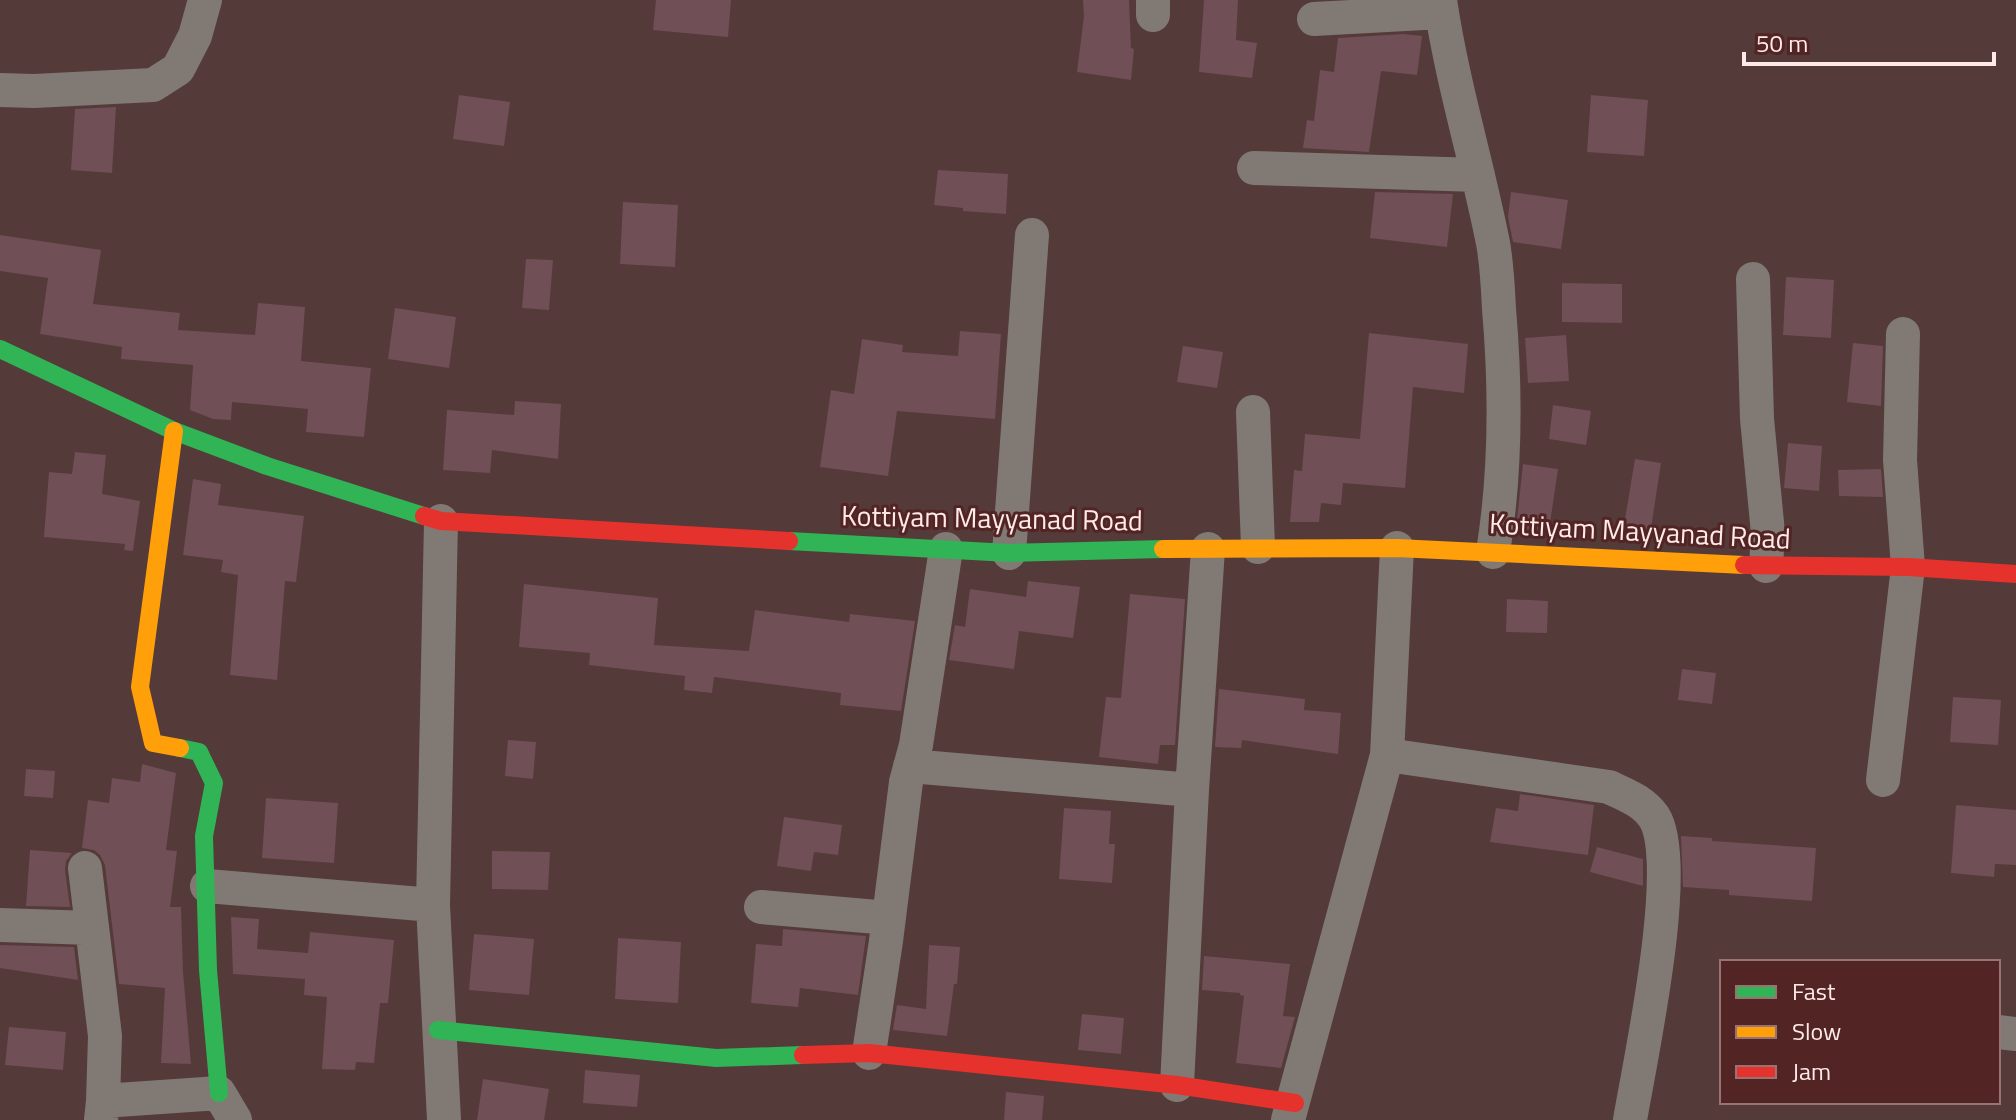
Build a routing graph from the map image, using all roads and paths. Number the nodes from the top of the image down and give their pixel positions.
1 (205, 0) edge
2 (1441, 6) edge
3 (1314, 19) dead end
4 (0, 90) edge
5 (1254, 168) dead end
6 (1478, 175) junction
7 (1032, 235) dead end
8 (1753, 279) dead end
9 (1903, 334) dead end
10 (0, 349) edge
11 (1253, 412) dead end
12 (174, 431) junction
13 (441, 521) junction
14 (1258, 547) junction
15 (1397, 548) junction
16 (946, 549) junction
17 (1208, 549) junction
18 (1493, 552) junction
19 (1009, 553) junction
20 (1766, 566) junction
21 (1908, 567) junction
22 (2016, 574) edge
23 (1387, 755) junction
24 (910, 766) junction
25 (1883, 780) dead end
26 (1192, 790) junction
27 (85, 868) dead end
28 (207, 886) junction
29 (433, 905) junction
30 (761, 907) dead end
31 (889, 918) junction
32 (0, 925) edge
33 (92, 928) junction
34 (438, 1030) junction
35 (869, 1053) junction
36 (1177, 1085) junction
37 (227, 1106) edge
38 (102, 1110) edge
39 (1292, 1111) edge
40 (444, 1120) edge
41 (1630, 1120) edge

1 - 4 street
2 - 3 street
2 - 6 street
5 - 6 street
6 - 18 street
7 - 19 street
8 - 20 street
9 - 21 street
10 - 12 street, Kottiyam Mayyanad Road
11 - 14 street
12 - 13 street, Kottiyam Mayyanad Road
12 - 28 street
13 - 16 street, Kottiyam Mayyanad Road
13 - 29 street
14 - 15 street, Kottiyam Mayyanad Road
14 - 17 street, Kottiyam Mayyanad Road
15 - 18 street, Kottiyam Mayyanad Road
15 - 23 street
16 - 19 street, Kottiyam Mayyanad Road
16 - 24 street
17 - 19 street, Kottiyam Mayyanad Road
17 - 26 street
18 - 20 street, Kottiyam Mayyanad Road
20 - 21 street, Kottiyam Mayyanad Road
21 - 22 street, Kottiyam Mayyanad Road
21 - 25 street
23 - 39 street
23 - 41 street
24 - 26 street
24 - 31 street
26 - 36 street
27 - 33 street
28 - 29 street
28 - 37 street
29 - 34 street
30 - 31 street
31 - 35 street
32 - 33 street
33 - 38 street
34 - 35 street
34 - 40 street
35 - 36 street
36 - 39 street
37 - 38 street

